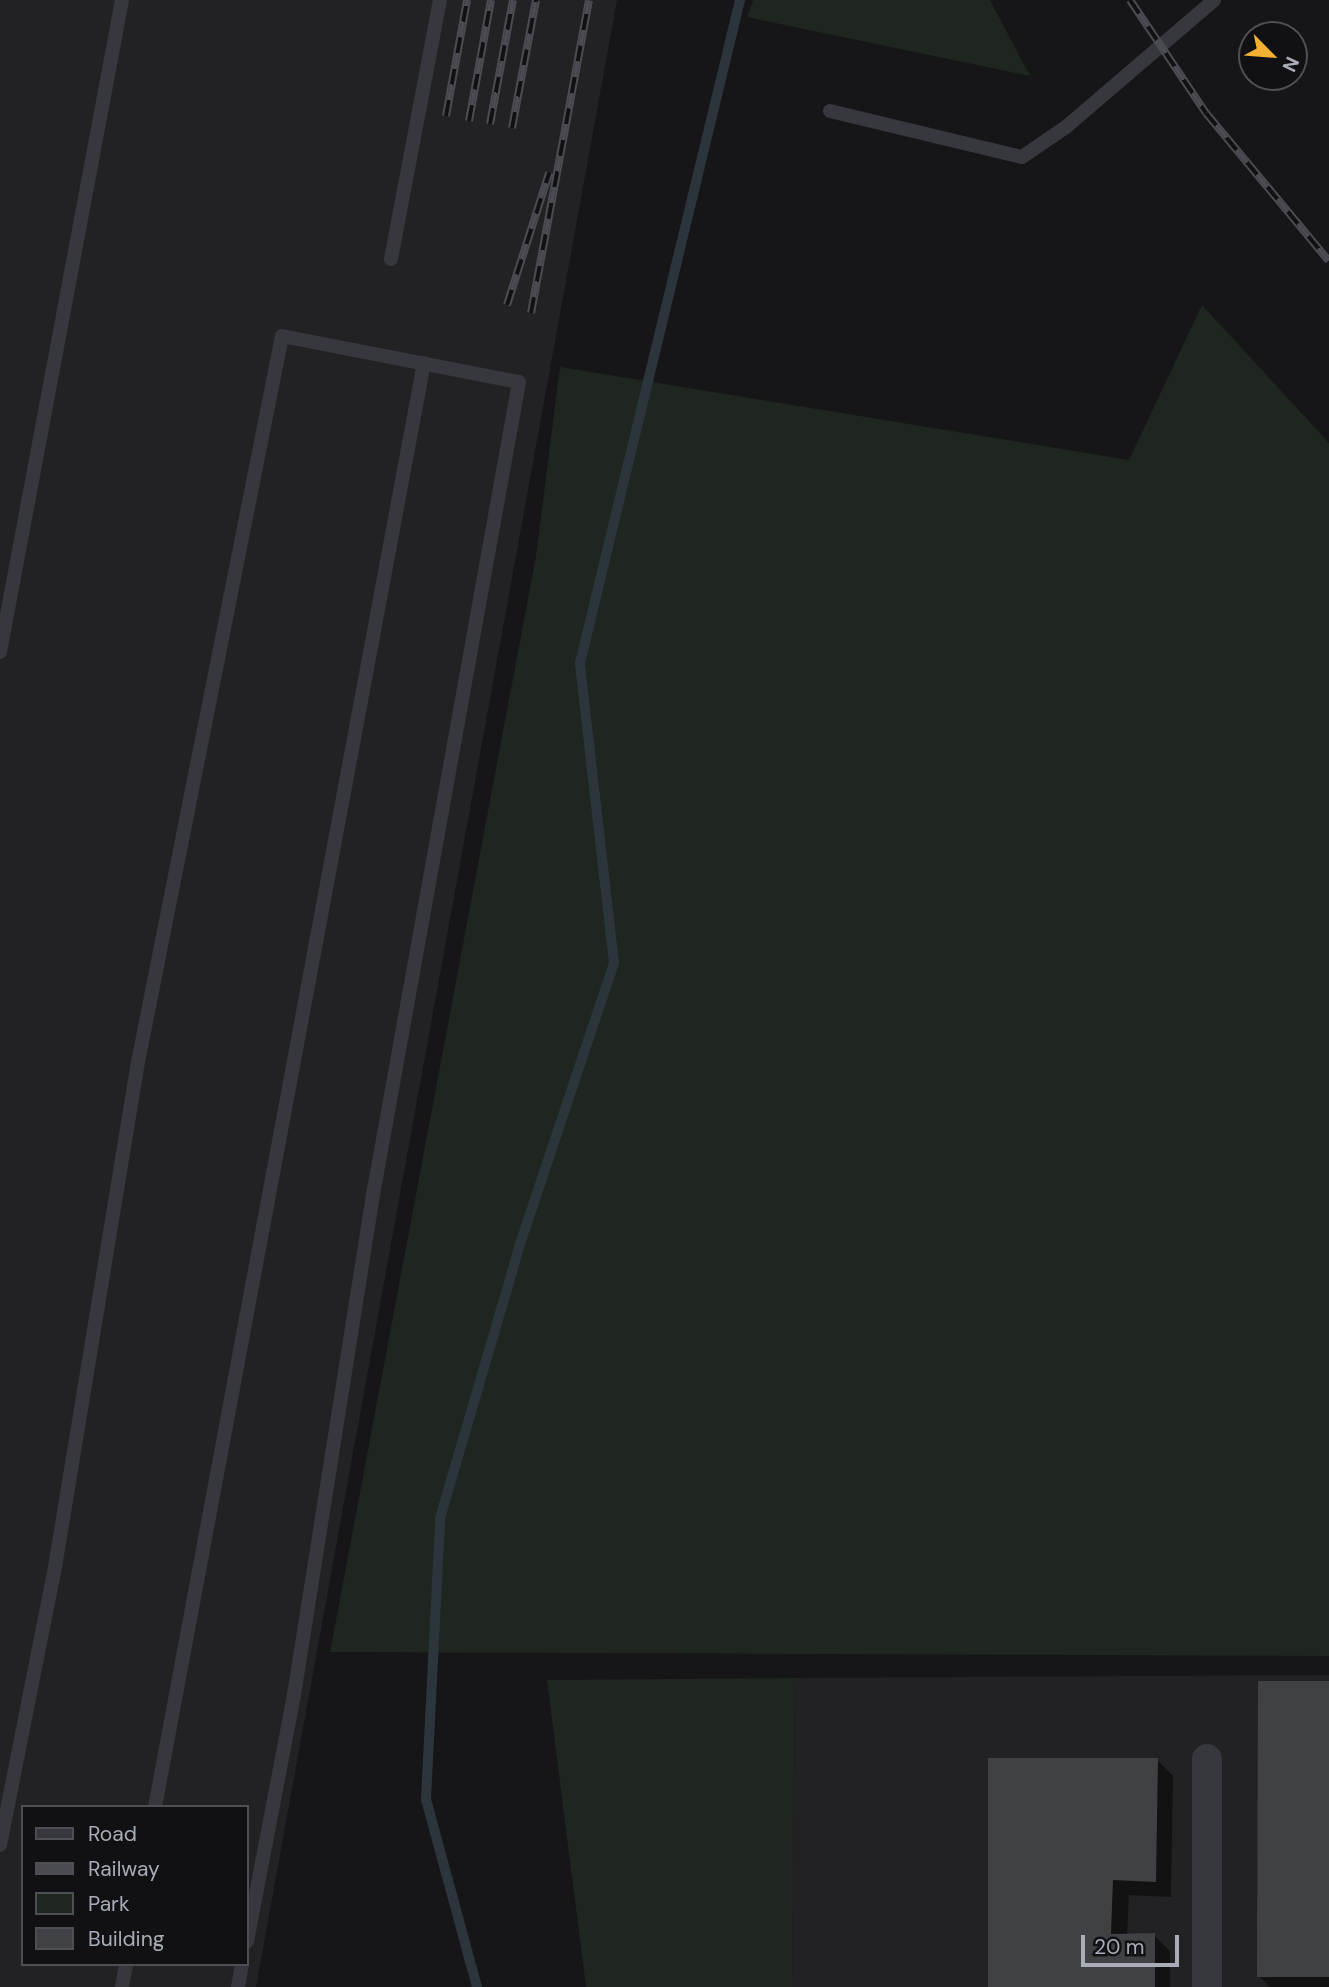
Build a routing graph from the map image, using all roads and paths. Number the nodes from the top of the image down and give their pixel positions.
1 (122, 0) edge
2 (440, 0) edge
3 (1214, 0) edge
4 (831, 111) dead end
5 (391, 259) dead end
6 (424, 363) junction
7 (0, 652) edge
8 (1207, 1759) dead end
9 (155, 1805) edge
10 (0, 1845) edge
11 (248, 1937) edge
12 (126, 1966) edge
13 (242, 1966) edge
14 (121, 1987) edge
15 (238, 1987) edge
16 (1207, 1987) edge

1 - 7 lane
2 - 5 lane
3 - 4 lane
6 - 9 lane
6 - 10 lane
6 - 11 lane
8 - 16 street
12 - 14 lane
13 - 15 lane

